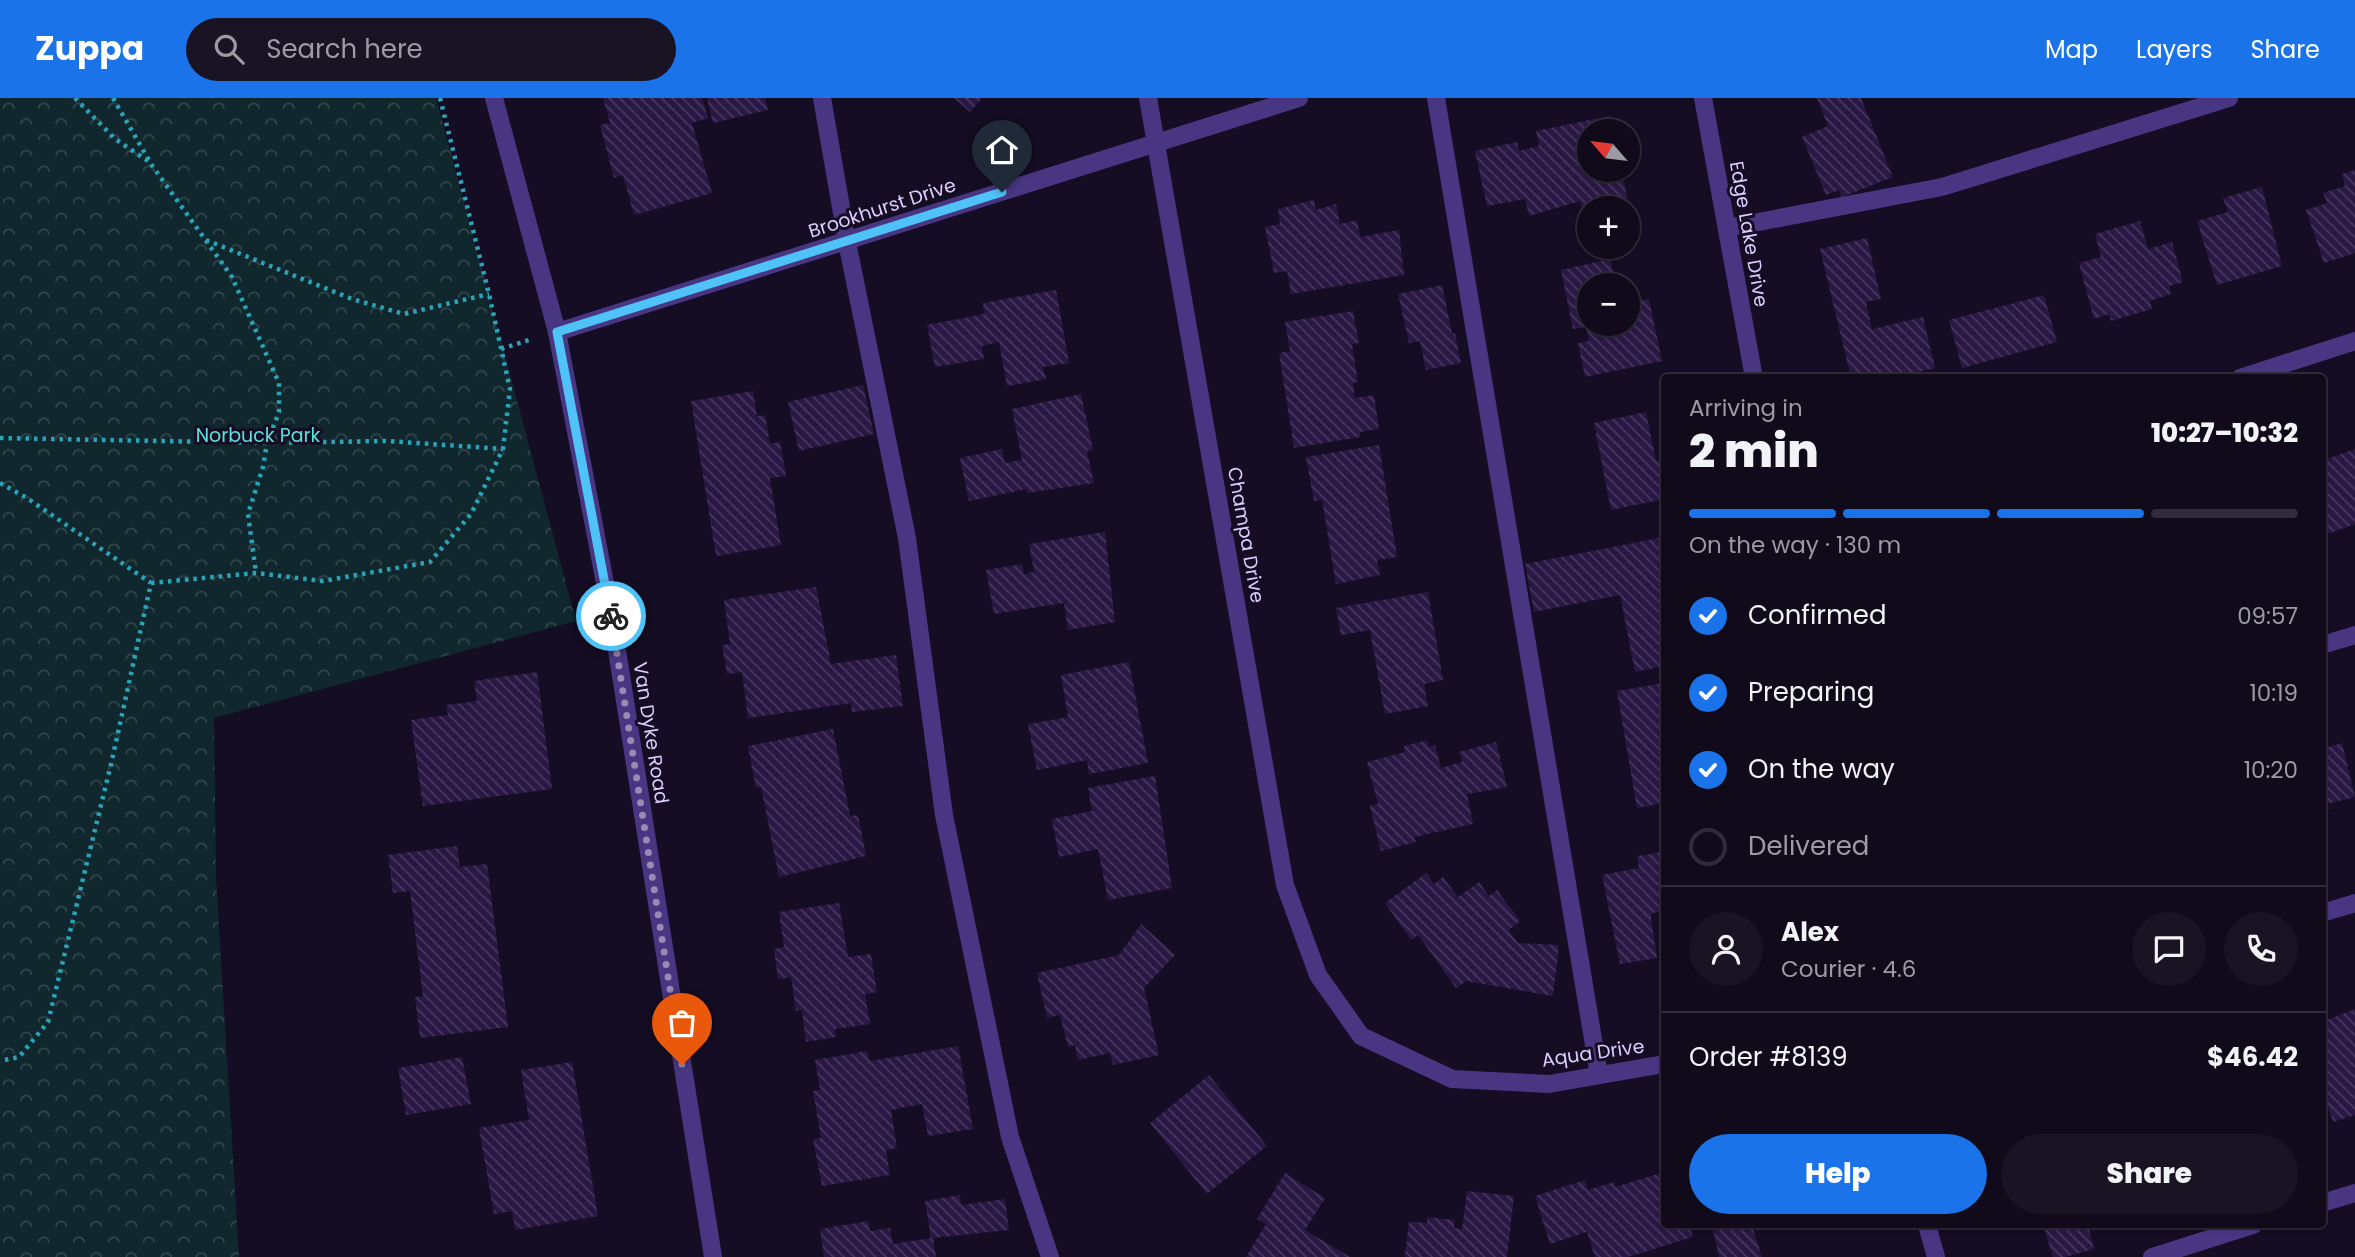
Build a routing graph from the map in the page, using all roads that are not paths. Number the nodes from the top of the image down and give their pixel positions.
1 (494, 98) edge
2 (821, 98) edge
3 (1148, 98) edge
4 (1299, 98) edge
5 (1436, 98) edge
6 (1703, 98) edge
7 (2229, 98) edge
8 (1156, 143) junction
9 (1727, 228) junction
10 (847, 242) junction
11 (557, 332) junction
12 (2355, 341) edge
13 (1753, 374) edge
14 (2252, 374) edge
15 (2355, 635) edge
16 (2326, 644) edge
17 (2355, 903) edge
18 (2326, 912) edge
19 (1318, 975) joint
20 (1661, 1065) edge
21 (1599, 1075) junction
22 (2355, 1193) edge
23 (2326, 1202) edge
24 (1928, 1228) edge
25 (2244, 1228) edge
26 (713, 1257) edge
27 (1050, 1257) edge
28 (1936, 1257) edge
29 (2152, 1257) edge

1 - 11 street, Van Dyke Road
2 - 10 street
3 - 8 street, Champa Drive
4 - 8 street, Brookhurst Drive
5 - 21 street
6 - 9 street, Edge Lake Drive
7 - 9 street
8 - 10 street, Brookhurst Drive
8 - 19 street, Champa Drive
9 - 13 street, Edge Lake Drive
10 - 11 street, Brookhurst Drive
10 - 27 street
11 - 26 street, Van Dyke Road
12 - 14 street
15 - 16 street
17 - 18 street
19 - 21 street, Aqua Drive
20 - 21 street, Aqua Drive
22 - 23 street
24 - 28 street
25 - 29 street

